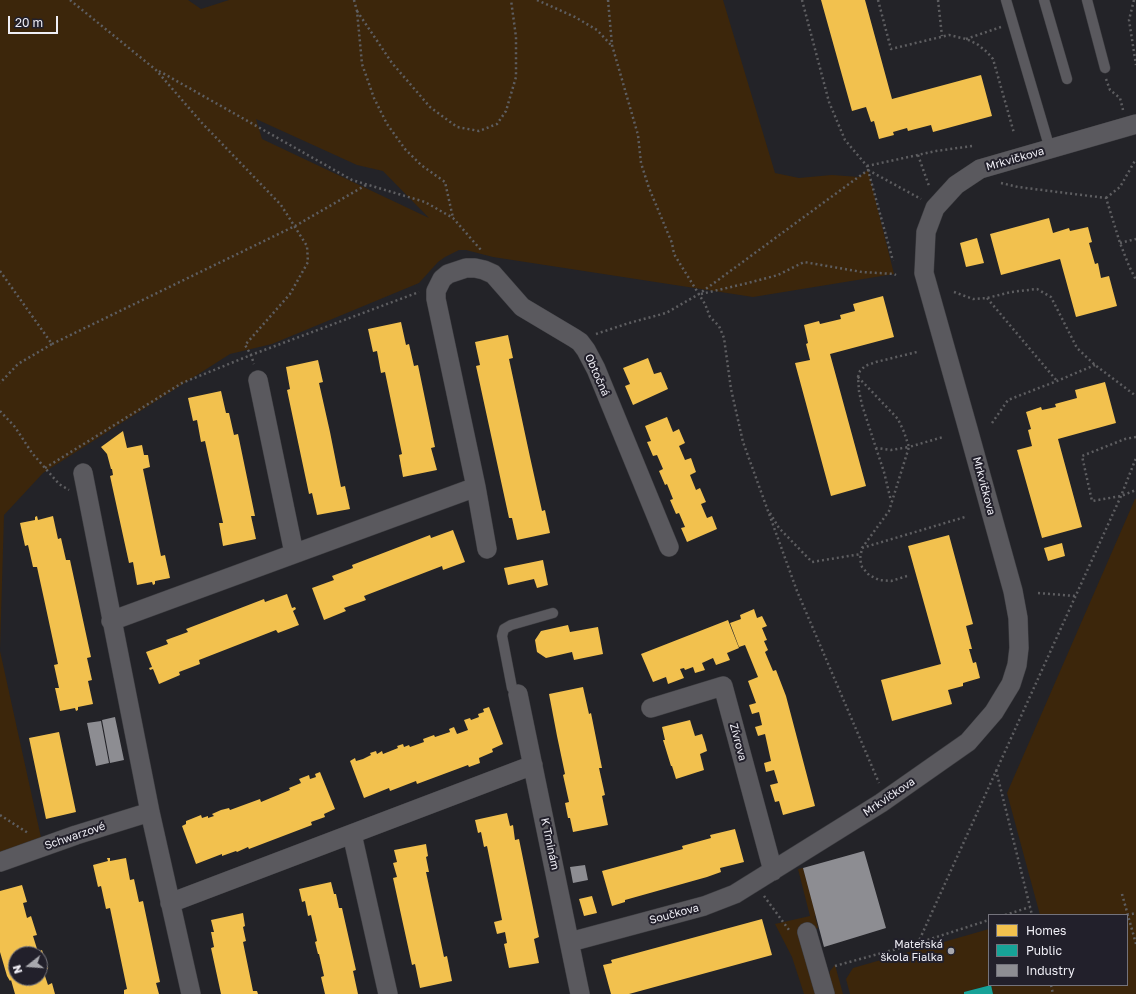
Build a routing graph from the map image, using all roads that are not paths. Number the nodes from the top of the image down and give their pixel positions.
1 (1006, 0) edge
2 (1044, 0) edge
3 (1087, 0) edge
4 (1106, 73) road end
5 (1067, 79) dead end
6 (1130, 118) edge
7 (1050, 149) junction
8 (258, 380) dead end
9 (83, 473) dead end
10 (476, 487) junction
11 (668, 547) dead end
12 (487, 549) dead end
13 (294, 553) junction
14 (553, 613) dead end
15 (111, 622) junction
16 (518, 694) joint
17 (651, 708) dead end
18 (533, 765) junction
19 (150, 812) junction
20 (352, 834) junction
21 (0, 862) edge
22 (765, 876) junction
23 (170, 903) junction
24 (800, 932) road end
25 (570, 942) junction
26 (191, 994) edge
27 (388, 994) edge
28 (580, 994) edge
29 (826, 994) edge

1 - 7 lane
2 - 5 lane
3 - 4 lane
6 - 7 street, Mrkvičkova
7 - 22 street, Mrkvičkova
8 - 13 street
9 - 15 street
10 - 11 street, Obtočná
10 - 12 street
10 - 13 street
13 - 15 street
14 - 16 lane
15 - 19 street
16 - 18 street, K Trninám
17 - 22 street, Zívrova
18 - 20 street
18 - 25 street, K Trninám
19 - 21 street, Schwarzové
19 - 23 street
20 - 23 street
20 - 27 street
22 - 25 street, Součkova
23 - 26 street
24 - 29 street
25 - 28 street, K Trninám

